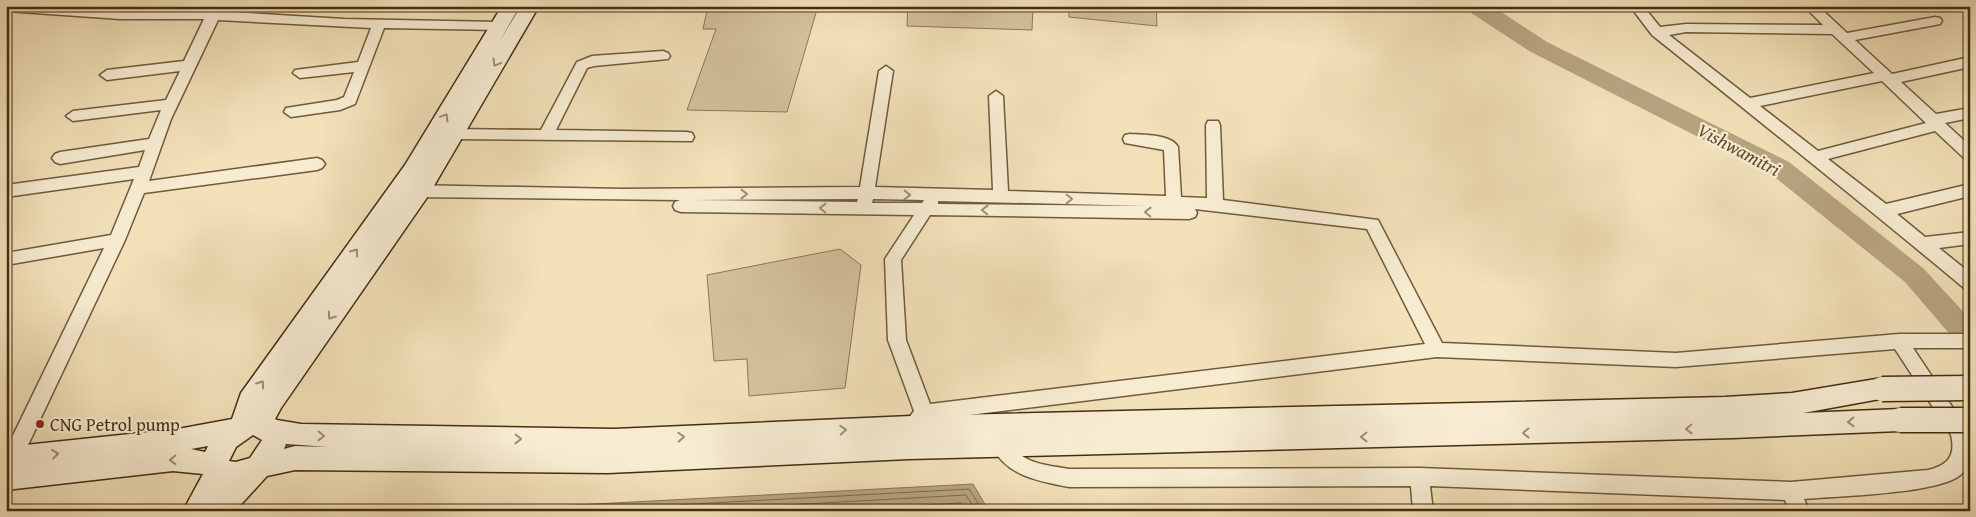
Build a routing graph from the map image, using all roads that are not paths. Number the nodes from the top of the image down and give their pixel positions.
1 (510, 6) edge
2 (530, 6) edge
3 (1636, 6) edge
4 (1810, 6) edge
5 (6, 8) edge
6 (120, 14) edge
7 (6, 16) edge
8 (211, 19) junction
9 (1935, 21) dead end
10 (377, 28) junction
11 (1657, 32) junction
12 (500, 34) junction
13 (1838, 34) junction
14 (664, 56) dead end
15 (1970, 62) edge
16 (189, 65) junction
17 (364, 66) junction
18 (886, 71) dead end
19 (300, 74) dead end
20 (107, 75) dead end
21 (1886, 78) junction
22 (996, 96) dead end
23 (1748, 103) junction
24 (172, 104) junction
25 (291, 112) dead end
26 (1970, 113) edge
27 (73, 116) dead end
28 (1935, 123) junction
29 (1213, 125) dead end
30 (454, 134) junction
31 (546, 135) junction
32 (687, 137) dead end
33 (1130, 139) dead end
34 (155, 143) junction
35 (1970, 154) edge
36 (1816, 157) junction
37 (60, 158) dead end
38 (317, 164) dead end
39 (145, 172) junction
40 (138, 188) junction
41 (1970, 190) edge
42 (6, 191) edge
43 (406, 196) junction
44 (1001, 197) junction
45 (866, 201) junction
46 (931, 202) junction
47 (1174, 202) junction
48 (1223, 206) junction
49 (1883, 211) junction
50 (1970, 238) edge
51 (117, 240) junction
52 (1920, 244) junction
53 (6, 259) edge
54 (1970, 283) edge
55 (1899, 341) junction
56 (1970, 341) edge
57 (1437, 350) junction
58 (1970, 388) edge
59 (917, 420) junction
60 (1970, 420) edge
61 (258, 428) junction
62 (1001, 446) junction
63 (484, 449) junction
64 (580, 450) junction
65 (8, 465) edge
66 (256, 467) junction
67 (220, 469) junction
68 (1420, 477) junction
69 (1791, 491) junction
70 (196, 511) edge
71 (218, 511) edge
72 (1423, 511) edge
73 (1799, 511) edge

1 - 12 main road
2 - 12 main road
3 - 11 street
4 - 13 street
5 - 6 street
6 - 7 street
6 - 8 street
8 - 10 street
8 - 16 street
9 - 13 street
10 - 12 street
10 - 17 street
11 - 13 street
11 - 23 street
12 -> 30 main road
43 -> 12 main road
13 - 21 street
14 - 31 street
15 - 21 street
16 - 20 street
16 - 24 street
17 - 19 street
17 - 25 street
18 - 45 street
21 - 23 street
21 - 28 street
22 - 44 street
23 - 36 street
24 - 27 street
24 - 34 street
26 - 28 street
28 - 35 street
28 - 36 street
29 - 48 street
30 - 31 street
30 - 43 main road
31 - 32 street
33 - 47 street
34 - 37 street
34 - 39 street
36 - 49 street
38 - 40 street
39 - 40 street
39 - 42 street
40 - 51 street
41 - 49 street
43 - 45 street
43 - 61 main road
44 - 46 street
44 -> 47 street
45 - 46 street
48 -> 46 street
46 - 59 street
47 - 48 street
48 - 57 street
49 - 52 street
50 - 52 street
51 - 53 street
51 - 65 street
52 - 54 street
55 - 56 street
55 - 57 street
55 - 69 street
57 - 59 street
58 - 59 main road, bridge
64 -> 59 main road
60 -> 62 main road, bridge
61 -> 63 main road
65 -> 61 main road
61 - 66 main road
61 - 67 main road
62 - 64 main road
62 - 68 street
63 - 64 main road
63 - 66 main road
67 -> 65 main road
66 - 67 main road
66 - 71 main road
67 - 70 main road
68 - 69 street
68 - 72 street
69 - 73 street

